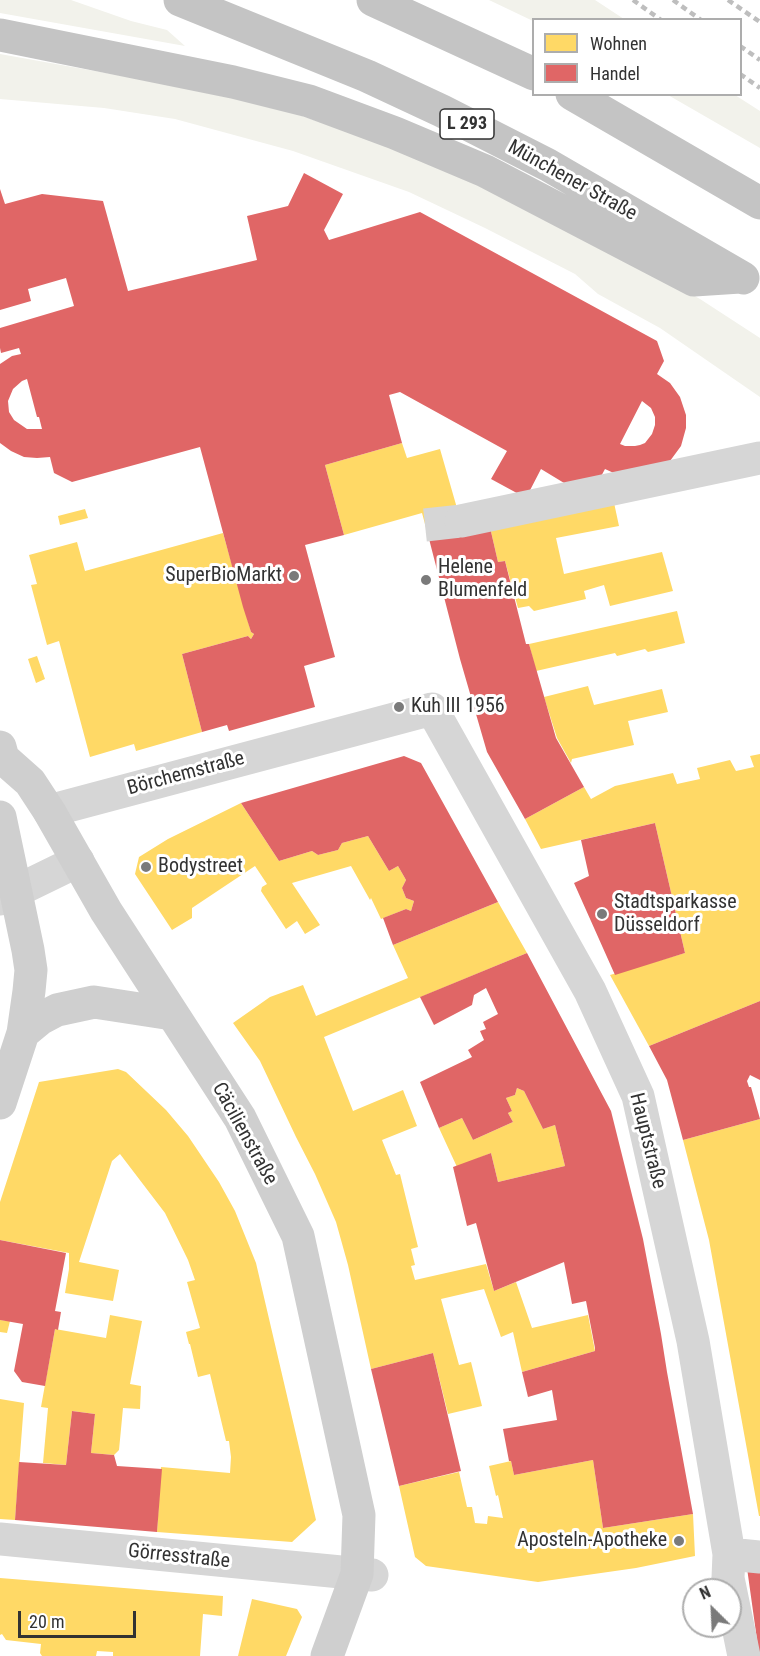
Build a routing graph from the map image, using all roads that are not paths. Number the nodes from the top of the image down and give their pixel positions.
1 (180, 0) edge
2 (385, 3) edge
3 (0, 35) edge
4 (532, 73) edge
5 (575, 96) edge
6 (760, 203) edge
7 (750, 282) edge
8 (760, 458) edge
9 (461, 522) tunnel mouth
10 (324, 737) joint
11 (1, 760) edge
12 (49, 811) junction
13 (0, 817) edge
14 (78, 861) junction
15 (8, 896) edge
16 (172, 1014) junction
17 (23, 1033) junction
18 (0, 1103) edge
19 (0, 1539) edge
20 (745, 1555) edge
21 (365, 1575) junction
22 (327, 1656) edge
23 (744, 1656) edge

1 - 7 highway, Münchener Straße / L 293
2 - 4 highway
3 - 7 highway
5 - 6 highway
8 - 9 street
10 - 12 street, Börchemstraße
10 - 20 street, Hauptstraße
11 - 12 street, Cäcilienstraße
12 - 14 street, Cäcilienstraße
13 - 15 street
14 - 15 street
14 - 16 street, Cäcilienstraße
15 - 17 street
16 - 17 street
16 - 21 street, Cäcilienstraße
17 - 18 street
19 - 21 street, Görresstraße
20 - 23 street, Hauptstraße
21 - 22 street, Cäcilienstraße

